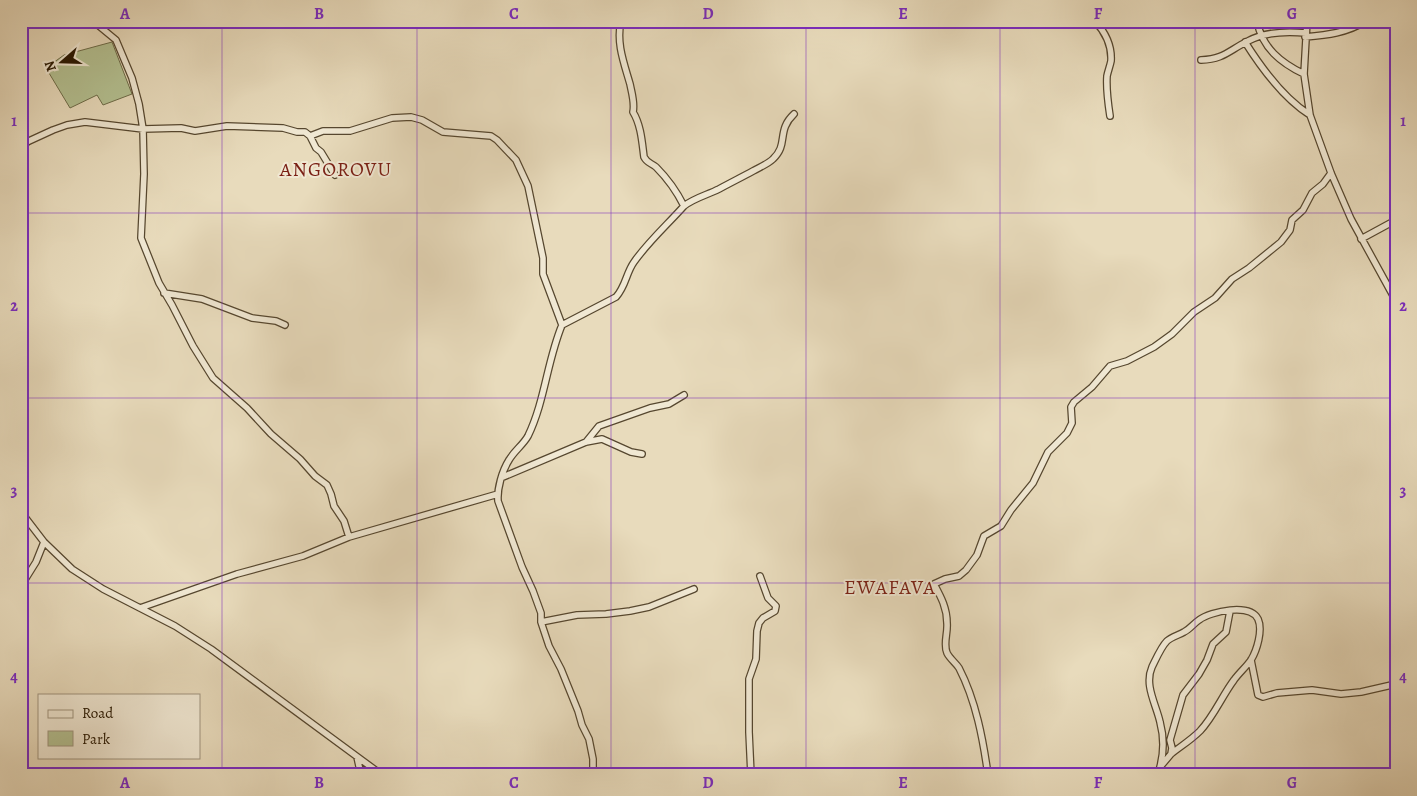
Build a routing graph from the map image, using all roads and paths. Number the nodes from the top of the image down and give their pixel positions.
1 (93, 21) edge
2 (621, 21) edge
3 (1095, 21) edge
4 (1257, 21) edge
5 (1307, 21) edge
6 (1366, 21) edge
7 (1261, 35) junction
8 (1306, 35) junction
9 (1245, 42) junction
10 (1201, 60) dead end
11 (1304, 74) junction
12 (794, 114) dead end
13 (1310, 115) junction
14 (1110, 116) dead end
15 (143, 129) junction
16 (310, 136) junction
17 (21, 146) edge
18 (1332, 173) junction
19 (335, 175) dead end
20 (684, 206) junction
21 (1396, 220) edge
22 (1361, 239) junction
23 (164, 293) junction
24 (1396, 301) edge
25 (285, 325) dead end
26 (562, 325) junction
27 (684, 395) dead end
28 (586, 442) junction
29 (642, 454) dead end
30 (503, 477) junction
31 (498, 494) junction
32 (21, 512) edge
33 (349, 537) junction
34 (44, 542) junction
35 (760, 576) dead end
36 (21, 586) edge
37 (694, 589) dead end
38 (140, 608) junction
39 (1230, 611) junction
40 (541, 622) junction
41 (1251, 660) junction
42 (1396, 684) edge
43 (1171, 754) junction
44 (357, 757) junction
45 (1160, 767) junction
46 (361, 775) edge
47 (382, 775) edge
48 (593, 775) edge
49 (751, 775) edge
50 (988, 775) edge
51 (1158, 775) edge

1 - 15 street
2 - 20 street
3 - 14 street
4 - 7 street
5 - 8 street
6 - 8 street
7 - 8 street
7 - 9 street
7 - 11 street
8 - 11 street
9 - 10 street
9 - 13 street
11 - 13 street
12 - 20 street
13 - 18 street
15 - 16 street
15 - 17 street
15 - 23 street
16 - 19 street
16 - 26 street
18 - 22 street
18 - 50 street
20 - 26 street
21 - 22 street
22 - 24 street
23 - 25 street
23 - 33 street
26 - 30 street
27 - 28 street
28 - 29 street
28 - 30 street
30 - 31 street
31 - 33 street
31 - 40 street
32 - 34 street
33 - 38 street
34 - 36 street
34 - 38 street
35 - 49 street
37 - 40 street
38 - 44 street
39 - 41 street
39 - 43 street
39 - 45 street
40 - 48 street
41 - 42 street
41 - 43 street
43 - 45 street
44 - 46 street
44 - 47 street
45 - 51 street

